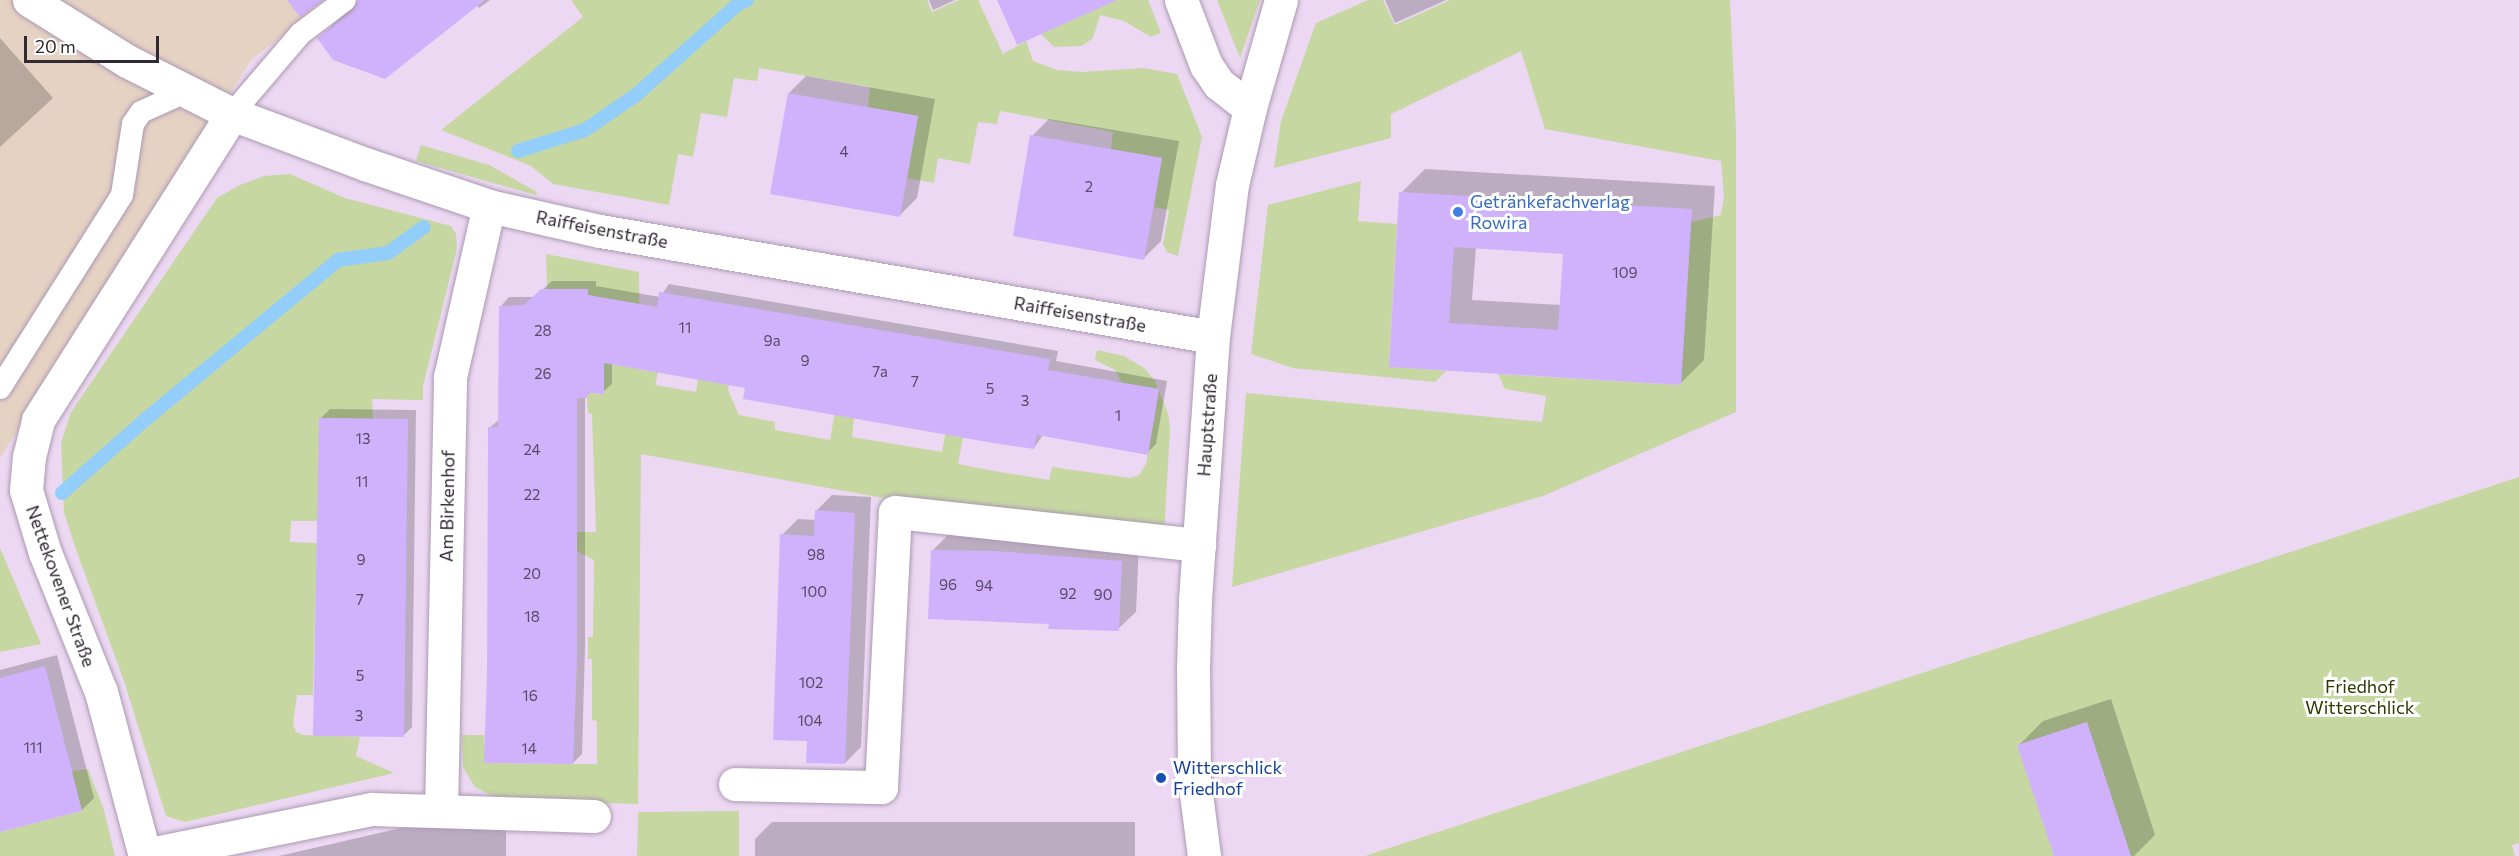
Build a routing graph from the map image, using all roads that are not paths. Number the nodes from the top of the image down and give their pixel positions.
1 (29, 0) edge
2 (345, 0) edge
3 (1181, 0) edge
4 (1281, 0) edge
5 (185, 92) junction
6 (1250, 108) junction
7 (232, 114) junction
8 (489, 206) junction
9 (1213, 337) junction
10 (0, 388) edge
11 (1199, 545) junction
12 (735, 784) dead end
13 (441, 812) junction
14 (594, 816) dead end
15 (145, 856) edge
16 (1204, 856) edge

1 - 5 street, Raiffeisenstraße
2 - 7 lane
3 - 6 street
4 - 6 street, Hauptstraße
5 - 7 street, Raiffeisenstraße
5 - 10 lane
6 - 9 street, Hauptstraße
7 - 8 street, Raiffeisenstraße
7 - 15 street, Nettekovener Straße
8 - 9 street, Raiffeisenstraße
8 - 13 street, Am Birkenhof
9 - 11 street, Hauptstraße
11 - 12 street
11 - 16 street, Hauptstraße
13 - 14 street
13 - 15 street

